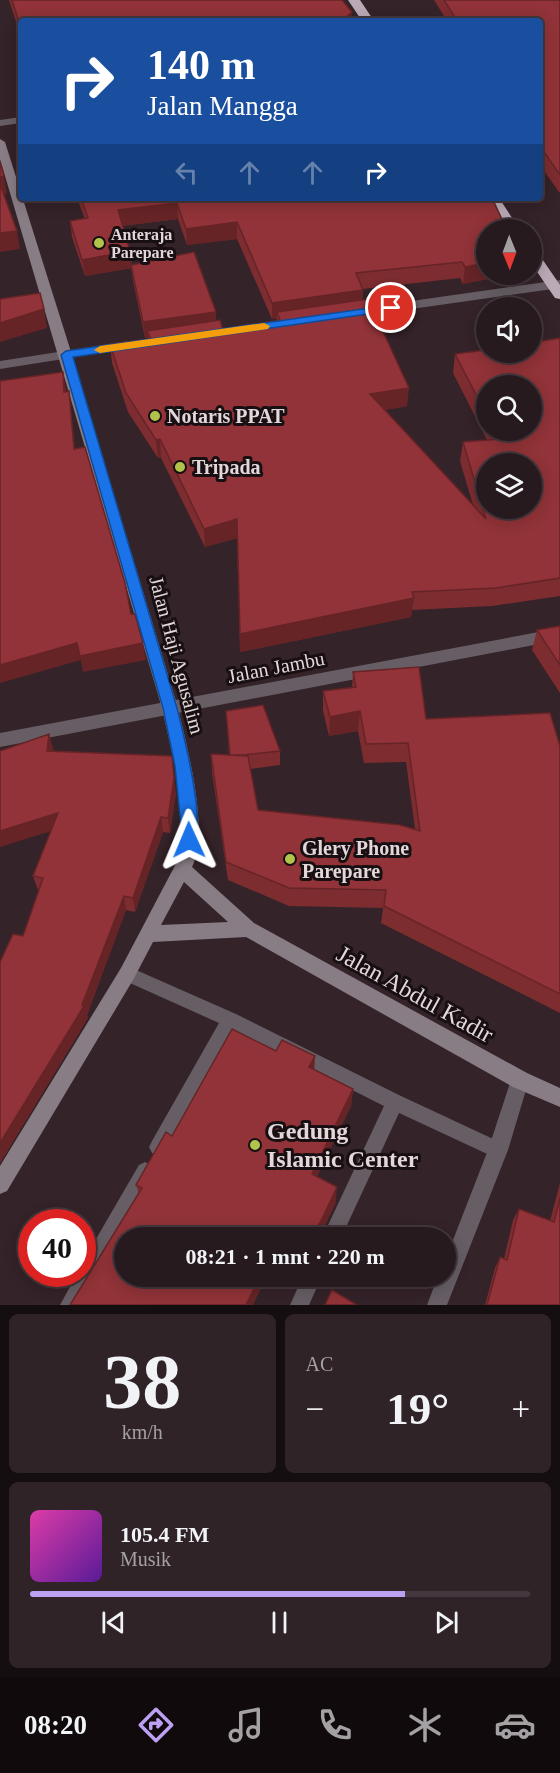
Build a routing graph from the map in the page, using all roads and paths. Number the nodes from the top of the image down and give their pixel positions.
1 (354, 0) edge
2 (366, 18) edge
3 (18, 120) edge
4 (0, 123) edge
5 (0, 142) edge
6 (18, 200) edge
7 (18, 201) edge
8 (494, 201) edge
9 (506, 219) edge
10 (542, 267) edge
11 (558, 288) edge
12 (339, 315) edge
13 (138, 344) edge
14 (66, 355) junction
15 (0, 365) edge
16 (560, 634) edge
17 (170, 708) junction
18 (0, 740) edge
19 (182, 869) junction
20 (248, 929) junction
21 (149, 934) junction
22 (127, 974) junction
23 (230, 1020) junction
24 (520, 1080) junction
25 (560, 1098) edge
26 (395, 1102) junction
27 (498, 1150) junction
28 (0, 1184) edge
29 (336, 1227) edge
30 (308, 1287) edge
31 (69, 1305) edge
32 (299, 1305) edge
33 (437, 1305) edge

1 - 2 highway
3 - 4 street
5 - 6 street, Jalan Haji Agusalim
7 - 14 street, Jalan Haji Agusalim
8 - 9 highway
10 - 11 highway
11 - 12 street
13 - 14 street
14 - 15 street
14 - 17 street, Jalan Haji Agusalim
16 - 17 street, Jalan Jambu
17 - 18 street, Jalan Jambu
17 - 19 street, Jalan Haji Agusalim
19 - 20 street, Jalan Abdul Kadir
19 - 21 street, Jalan Haji Agusalim
20 - 21 street
20 - 24 street, Jalan Abdul Kadir
21 - 22 street, Jalan Haji Agusalim
22 - 23 lane
22 - 28 street, Jalan Haji Agusalim
23 - 26 lane
23 - 31 lane
24 - 25 street, Jalan Abdul Kadir
24 - 27 street
26 - 27 lane
26 - 29 lane
27 - 33 street
30 - 32 lane

